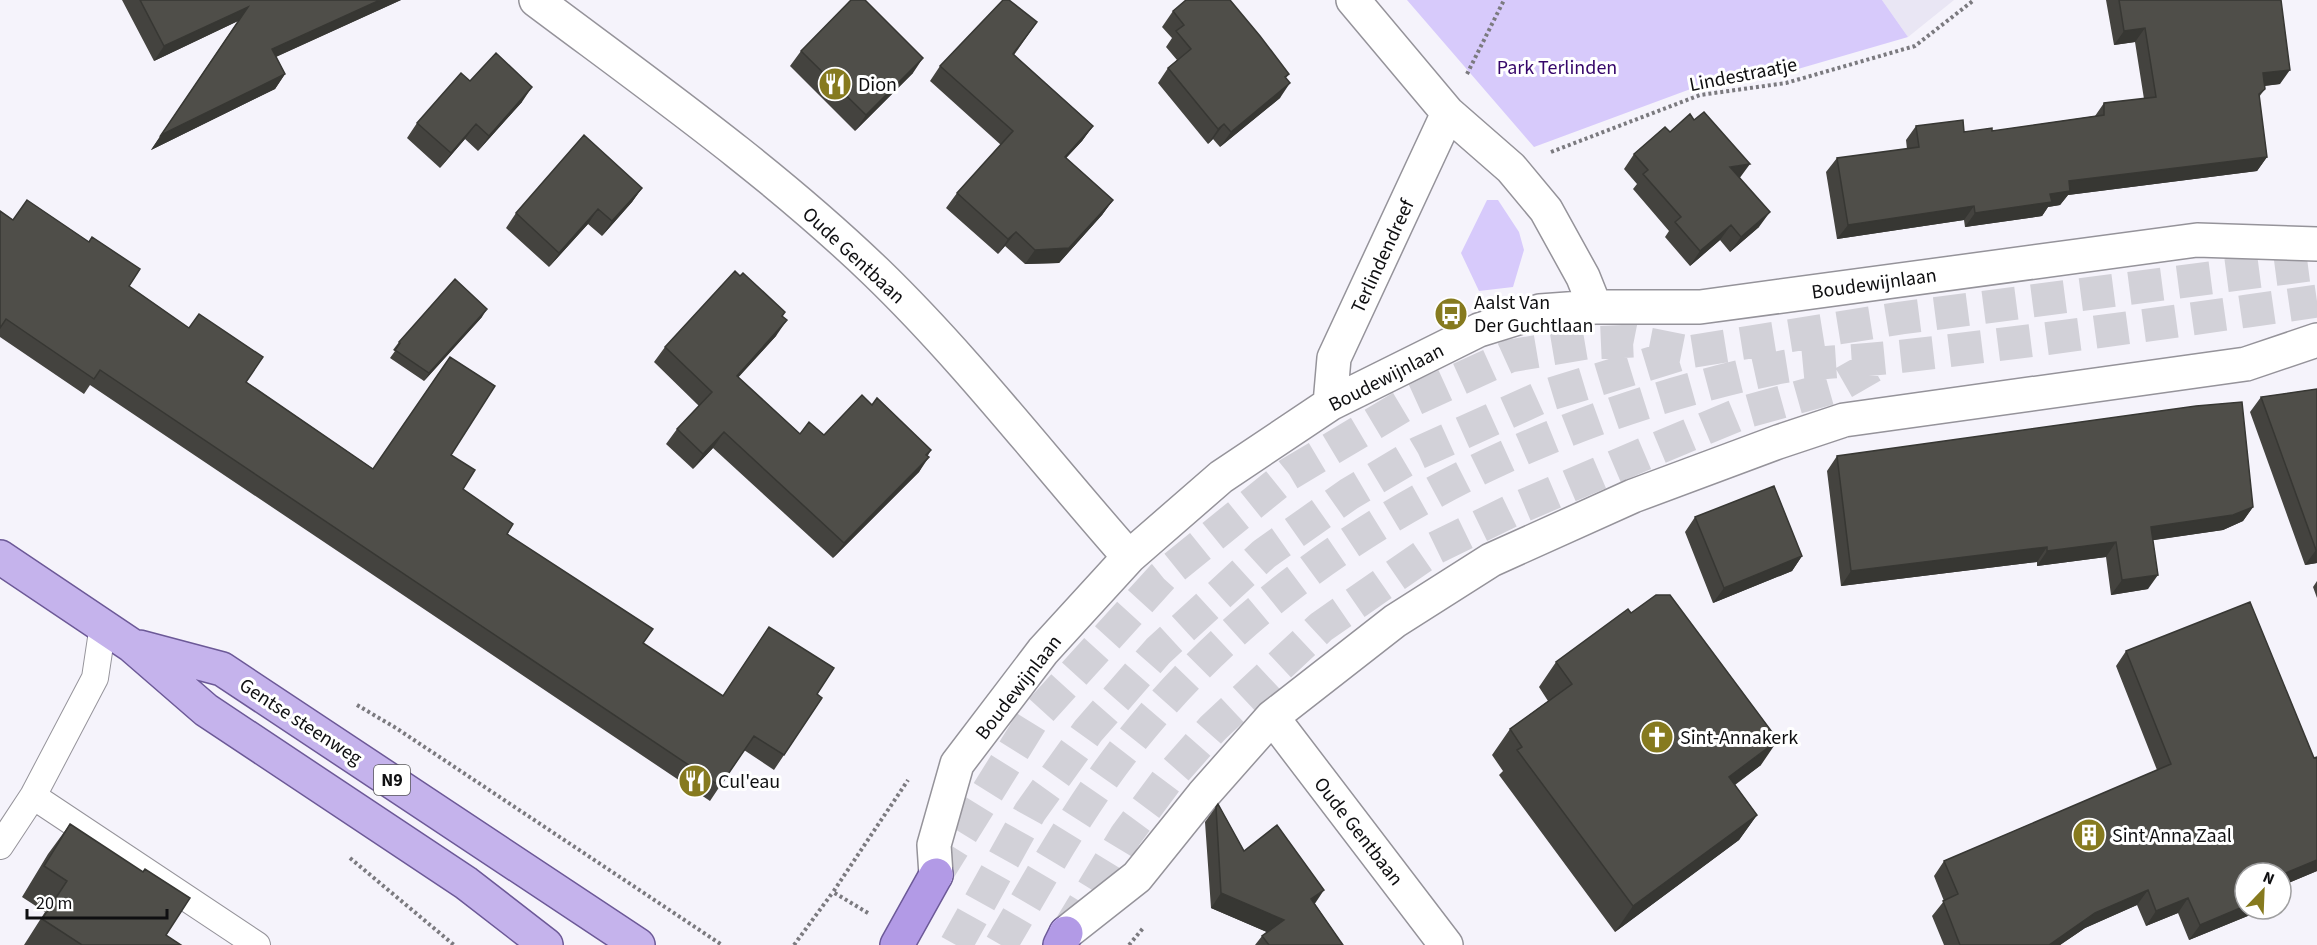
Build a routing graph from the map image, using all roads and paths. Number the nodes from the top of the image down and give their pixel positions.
1 (536, 0) edge
2 (1353, 0) edge
3 (1504, 0) edge
4 (1974, 0) edge
5 (1449, 113) junction
6 (1511, 168) junction
7 (2317, 244) edge
8 (1595, 307) junction
9 (2317, 340) edge
10 (1330, 404) junction
11 (0, 556) edge
12 (1129, 557) junction
13 (103, 625) junction
14 (131, 645) junction
15 (1272, 717) junction
16 (33, 796) junction
17 (0, 846) edge
18 (936, 875) joint
19 (833, 892) dead end
20 (1063, 939) edge
21 (257, 945) edge
22 (546, 945) edge
23 (638, 945) edge
24 (794, 945) edge
25 (897, 945) edge
26 (1446, 945) edge

1 - 12 street, Oude Gentbaan
2 - 5 street
3 - 5 path
4 - 6 path, Lindestraatje
5 - 6 street
5 - 10 street, Terlindendreef
6 - 8 street
7 - 8 street, Boudewijnlaan
8 - 10 street, Boudewijnlaan
9 - 15 street
10 - 12 street, Boudewijnlaan
11 - 13 main road, Gentse steenweg / N9
12 - 18 street, Boudewijnlaan
13 - 14 main road, Gentse steenweg / N9
13 - 16 lane
14 - 22 main road, Gentse steenweg / N9
14 - 23 main road, Gentse steenweg / N9
15 - 20 street
15 - 26 street, Oude Gentbaan
16 - 17 lane
16 - 21 lane
18 - 25 highway
19 - 24 path

